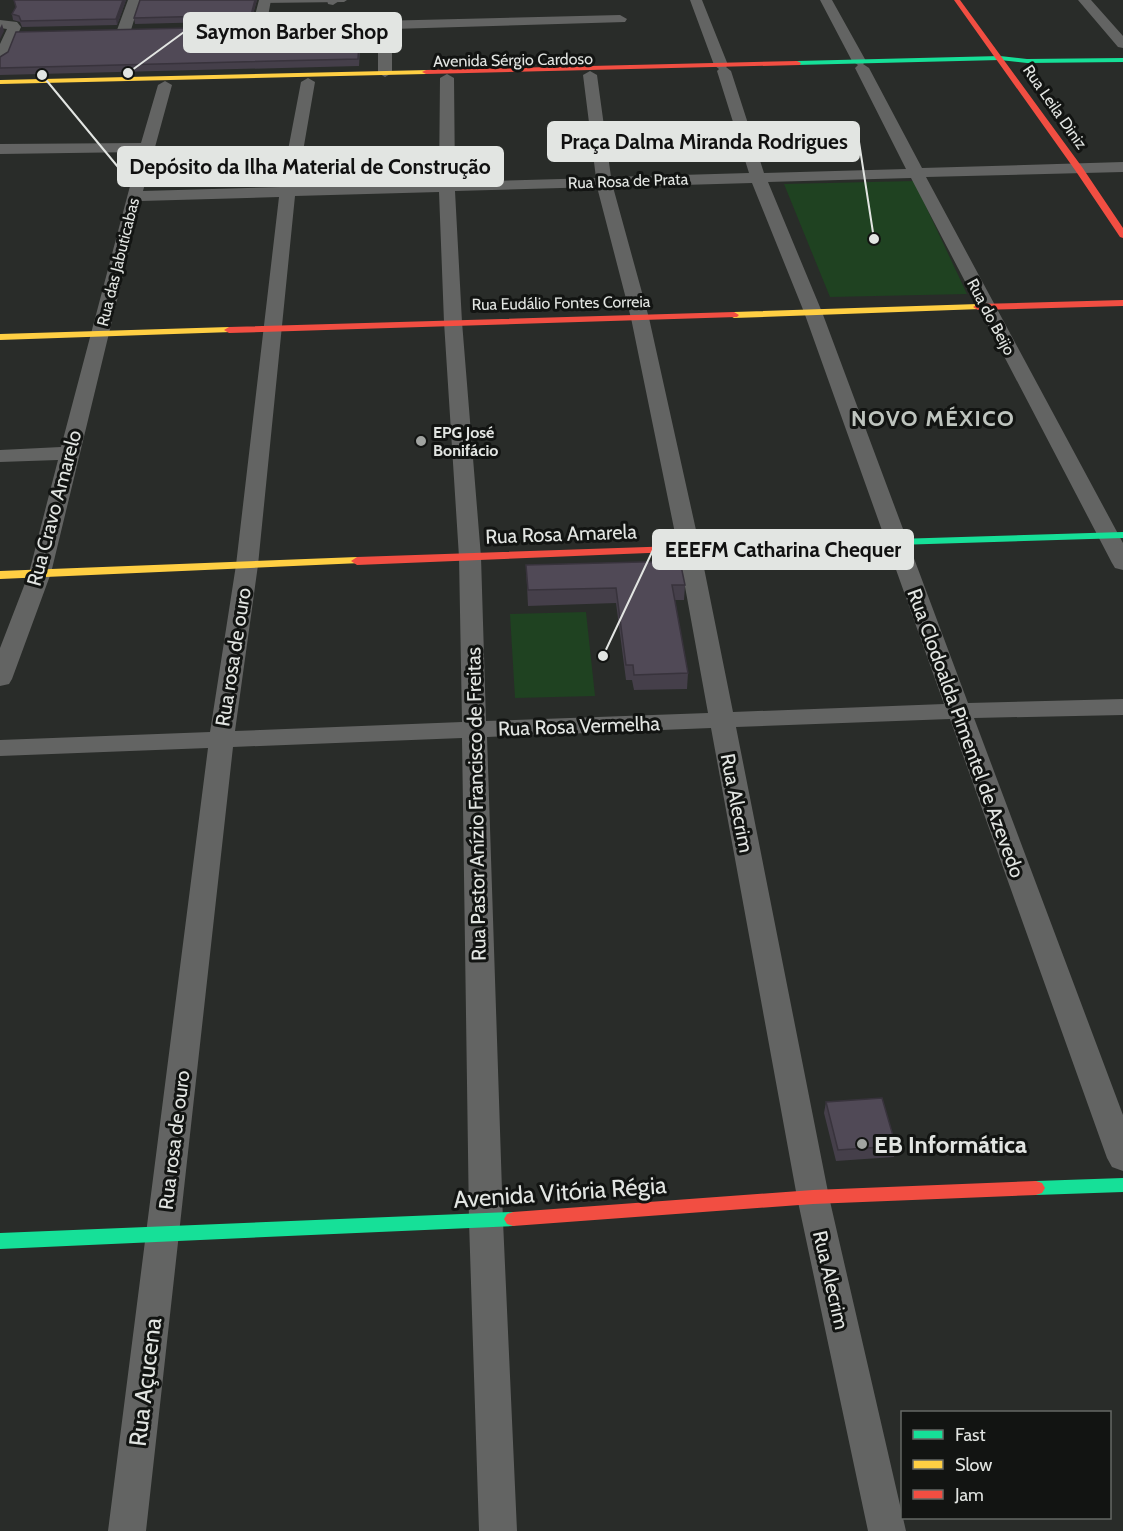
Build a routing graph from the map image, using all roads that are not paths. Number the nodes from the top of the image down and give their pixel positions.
1 (134, 0) edge
2 (333, 0) edge
3 (344, 0) edge
4 (696, 0) edge
5 (826, 0) edge
6 (957, 0) edge
7 (1084, 0) edge
8 (264, 1) edge
9 (620, 19) dead end
10 (0, 24) edge
11 (385, 25) junction
12 (327, 26) edge
13 (259, 27) edge
14 (124, 30) edge
15 (1123, 44) edge
16 (0, 59) edge
17 (1123, 60) edge
18 (1002, 61) junction
19 (861, 64) junction
20 (723, 68) junction
21 (590, 72) junction
22 (447, 75) junction
23 (385, 76) junction
24 (308, 78) junction
25 (0, 82) edge
26 (166, 82) junction
27 (52, 85) junction
28 (0, 89) edge
29 (148, 147) junction
30 (0, 149) edge
31 (1123, 167) edge
32 (1079, 168) junction
33 (915, 173) junction
34 (758, 178) junction
35 (604, 182) junction
36 (447, 186) junction
37 (288, 190) junction
38 (134, 196) junction
39 (1123, 235) edge
40 (1123, 303) edge
41 (986, 308) junction
42 (813, 312) junction
43 (640, 318) junction
44 (453, 322) junction
45 (274, 328) junction
46 (100, 334) junction
47 (0, 337) edge
48 (68, 453) junction
49 (0, 456) edge
50 (1116, 536) edge
51 (896, 543) junction
52 (689, 548) junction
53 (470, 557) junction
54 (1123, 563) edge
55 (247, 565) junction
56 (40, 573) junction
57 (0, 575) edge
58 (0, 679) edge
59 (1123, 707) edge
60 (958, 711) junction
61 (722, 721) junction
62 (475, 729) junction
63 (221, 741) junction
64 (0, 748) edge
65 (1123, 1158) edge
66 (1123, 1185) edge
67 (813, 1197) junction
68 (486, 1221) junction
69 (163, 1234) junction
70 (0, 1241) edge
71 (127, 1531) edge
72 (498, 1531) edge
73 (887, 1531) edge

1 - 14 street
2 - 3 lane
2 - 8 lane
4 - 20 street, Rua Clodoalda Pimentel de Azevedo
5 - 19 street, Rua do Beijo
6 - 18 street, Rua Leila Diniz
7 - 15 street
8 - 13 street
9 - 11 street
10 - 16 street
11 - 12 street
11 - 23 street
17 - 18 street, Avenida Sérgio Cardoso
18 - 19 street, Avenida Sérgio Cardoso
18 - 32 street, Rua Leila Diniz
19 - 20 street, Avenida Sérgio Cardoso
19 - 33 street, Rua do Beijo
20 - 21 street, Avenida Sérgio Cardoso
20 - 34 street, Rua Clodoalda Pimentel de Azevedo
21 - 22 street, Avenida Sérgio Cardoso
21 - 35 street, Rua Alecrim
22 - 23 street, Avenida Sérgio Cardoso
22 - 36 street, Rua Pastor Anízio Francisco de Freitas
23 - 24 street, Avenida Sérgio Cardoso
24 - 26 street, Avenida Sérgio Cardoso
24 - 37 street, Rua rosa de ouro
25 - 27 street, Avenida Sérgio Cardoso
26 - 27 street, Avenida Sérgio Cardoso
26 - 29 street, Rua das Jabuticabas
27 - 28 street, Avenida Sérgio Cardoso
29 - 30 street
29 - 38 street, Rua das Jabuticabas
31 - 32 street, Rua Rosa de Prata
32 - 33 street, Rua Rosa de Prata
32 - 39 street, Rua Leila Diniz
33 - 34 street, Rua Rosa de Prata
33 - 41 street, Rua do Beijo
34 - 35 street, Rua Rosa de Prata
34 - 42 street, Rua Clodoalda Pimentel de Azevedo
35 - 36 street, Rua Rosa de Prata
35 - 43 street, Rua Alecrim
36 - 37 street, Rua Rosa de Prata
36 - 44 street, Rua Pastor Anízio Francisco de Freitas
37 - 38 street, Rua Rosa de Prata
37 - 45 street, Rua rosa de ouro
38 - 46 street, Rua das Jabuticabas
40 - 41 street, Rua Eudálio Fontes Correia
41 - 42 street, Rua Eudálio Fontes Correia
41 - 50 street, Rua do Beijo
42 - 43 street, Rua Eudálio Fontes Correia
42 - 51 street, Rua Clodoalda Pimentel de Azevedo
43 - 44 street, Rua Eudálio Fontes Correia
43 - 52 street, Rua Alecrim
44 - 45 street, Rua Eudálio Fontes Correia
44 - 53 street, Rua Pastor Anízio Francisco de Freitas
45 - 46 street, Rua Eudálio Fontes Correia
45 - 55 street, Rua rosa de ouro
46 - 47 street, Rua Eudálio Fontes Correia
46 - 48 street, Rua Cravo Amarelo
48 - 49 street
48 - 56 street, Rua Cravo Amarelo
50 - 51 street, Rua Rosa Amarela
50 - 54 street, Rua do Beijo
51 - 52 street, Rua Rosa Amarela
51 - 60 street, Rua Clodoalda Pimentel de Azevedo
52 - 53 street, Rua Rosa Amarela
52 - 61 street, Rua Alecrim
53 - 55 street, Rua Rosa Amarela
53 - 62 street, Rua Pastor Anízio Francisco de Freitas
55 - 56 street, Rua Rosa Amarela
55 - 63 street, Rua rosa de ouro
56 - 57 street, Rua Rosa Amarela
56 - 58 street, Rua Cravo Amarelo
59 - 60 street, Rua Rosa Vermelha
60 - 61 street, Rua Rosa Vermelha
60 - 65 street, Rua Clodoalda Pimentel de Azevedo
61 - 62 street, Rua Rosa Vermelha
61 - 67 street, Rua Alecrim
62 - 63 street, Rua Rosa Vermelha
62 - 68 street, Rua Pastor Anízio Francisco de Freitas
63 - 64 street, Rua Rosa Vermelha
63 - 69 street, Rua rosa de ouro
66 - 67 street, Avenida Vitória Régia
67 - 68 street, Avenida Vitória Régia
67 - 73 street, Rua Alecrim
68 - 69 street, Avenida Vitória Régia
68 - 72 street, Rua Pastor Anízio Francisco de Freitas
69 - 70 street, Avenida Vitória Régia
69 - 71 street, Rua Açucena

